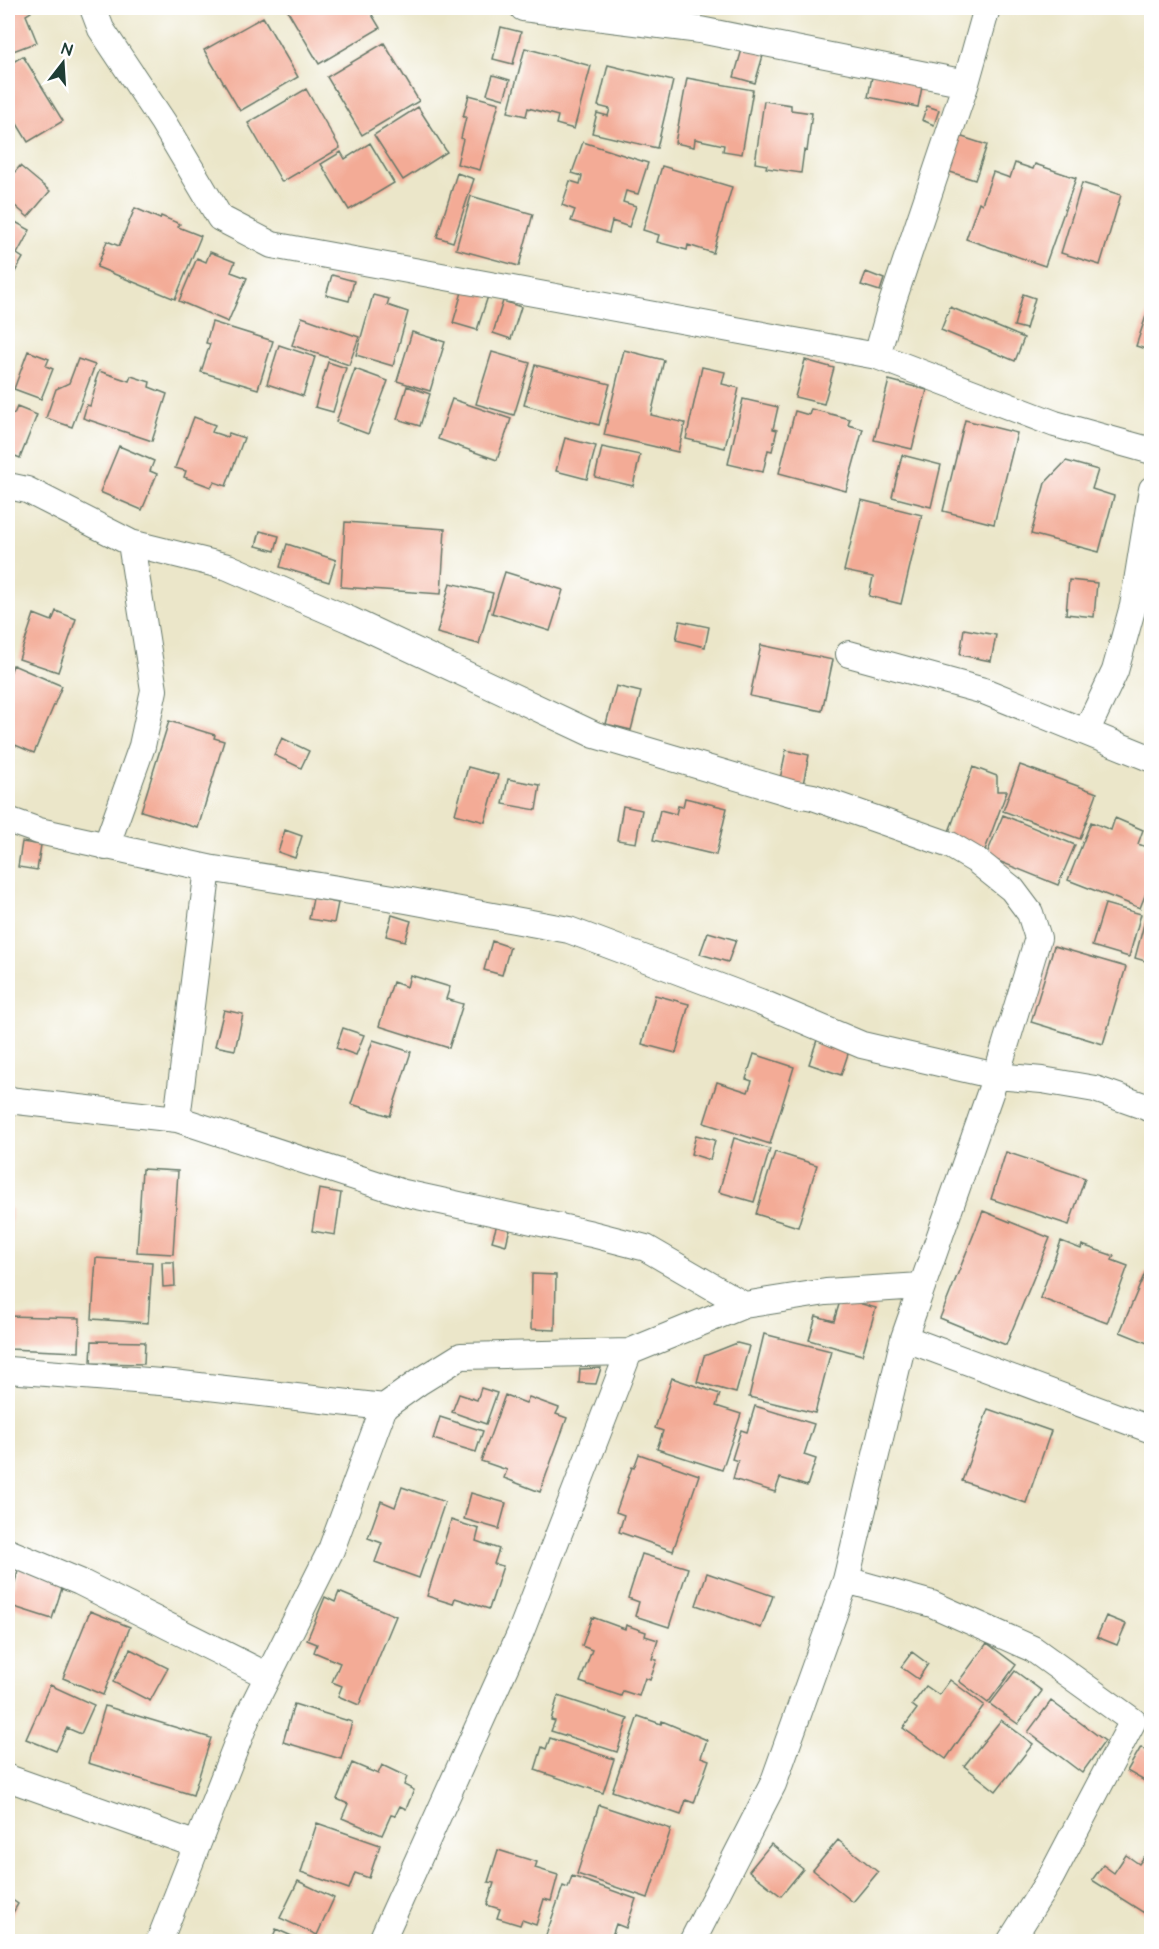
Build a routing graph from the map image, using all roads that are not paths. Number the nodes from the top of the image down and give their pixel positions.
1 (93, 8) edge
2 (523, 8) edge
3 (987, 8) edge
4 (966, 83) junction
5 (877, 356) junction
6 (1150, 451) edge
7 (8, 486) edge
8 (1152, 489) edge
9 (131, 543) junction
10 (849, 654) dead end
11 (1086, 732) junction
12 (1152, 759) edge
13 (8, 820) edge
14 (106, 847) junction
15 (208, 868) junction
16 (996, 1076) junction
17 (8, 1100) edge
18 (1152, 1108) edge
19 (177, 1119) junction
20 (921, 1286) junction
21 (744, 1305) junction
22 (904, 1338) junction
23 (629, 1352) junction
24 (8, 1370) edge
25 (384, 1407) junction
26 (1152, 1430) edge
27 (8, 1552) edge
28 (846, 1581) junction
29 (268, 1676) junction
30 (8, 1778) edge
31 (197, 1845) junction
32 (159, 1941) edge
33 (381, 1941) edge
34 (692, 1941) edge
35 (1010, 1941) edge

1 - 5 street
2 - 4 street
3 - 4 street
4 - 5 street
5 - 6 street
7 - 9 street
8 - 11 street
9 - 14 street
9 - 16 street
10 - 11 street
11 - 12 street
13 - 14 street
14 - 15 street
15 - 16 street
15 - 19 street
16 - 18 street
16 - 20 street
17 - 19 street
19 - 21 street
20 - 21 street
20 - 22 street
21 - 23 street
22 - 26 street
22 - 28 street
23 - 25 street
23 - 33 street
24 - 25 street
25 - 29 street
27 - 29 street
28 - 34 street
28 - 35 street
29 - 31 street
30 - 31 street
31 - 32 street

